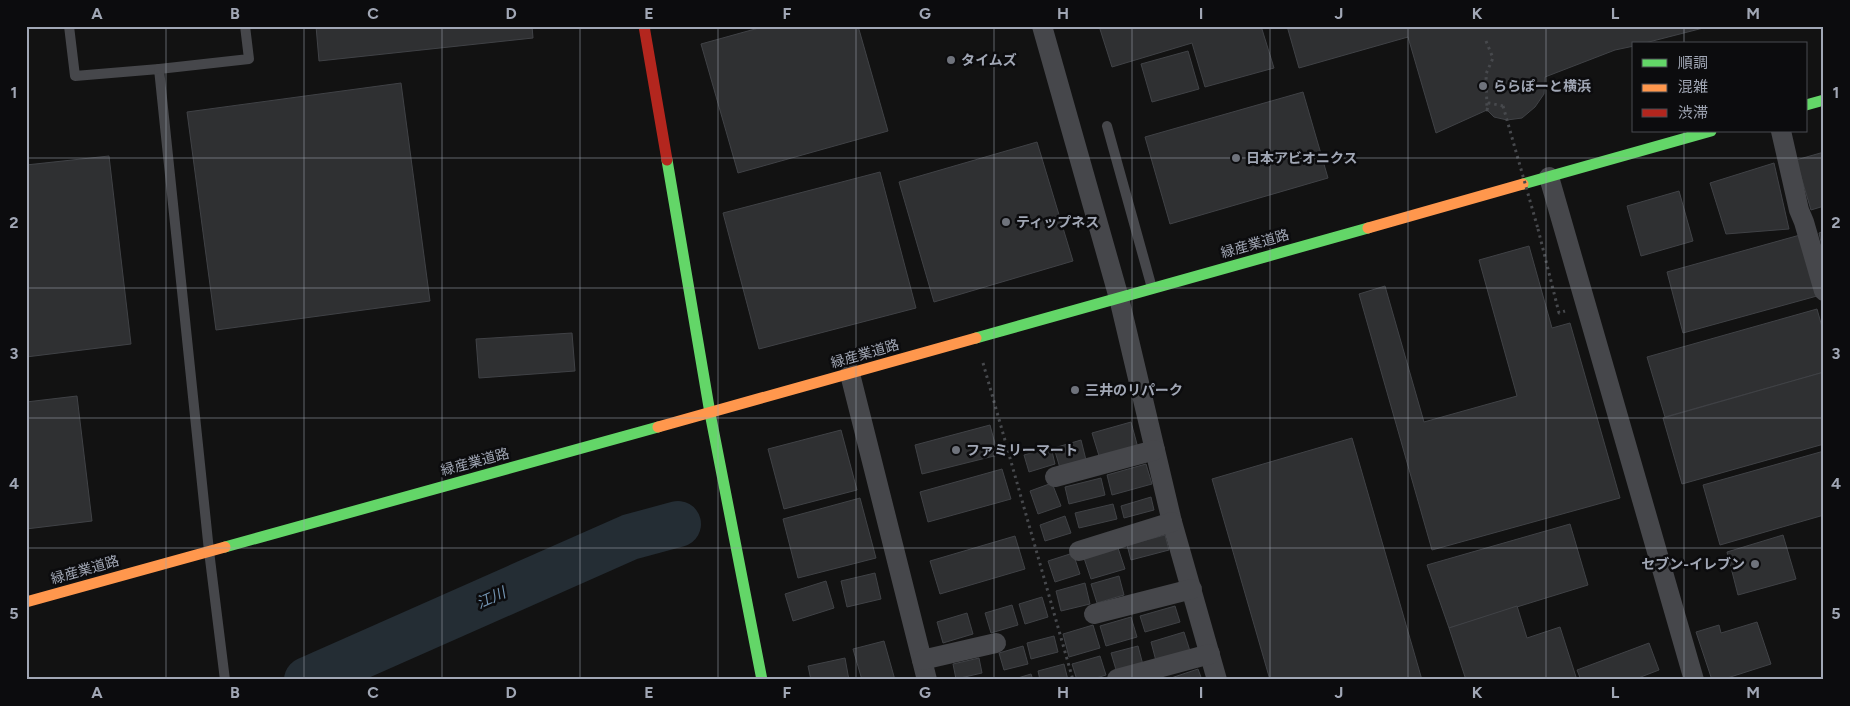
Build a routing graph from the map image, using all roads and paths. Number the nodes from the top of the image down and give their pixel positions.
1 (69, 26) edge
2 (245, 26) edge
3 (644, 26) edge
4 (1042, 26) edge
5 (1486, 41) dead end
6 (159, 69) junction
7 (1824, 100) edge
8 (1808, 104) edge
9 (1107, 126) dead end
10 (1707, 132) edge
11 (1782, 132) edge
12 (1549, 177) junction
13 (1152, 289) junction
14 (1824, 291) edge
15 (1119, 298) junction
16 (1558, 313) dead end
17 (976, 338) junction
18 (850, 374) junction
19 (710, 413) junction
20 (1156, 450) junction
21 (1055, 477) dead end
22 (1172, 522) junction
23 (209, 551) junction
24 (1079, 551) dead end
25 (731, 581) dead end
26 (1192, 589) junction
27 (26, 602) edge
28 (1094, 614) dead end
29 (996, 643) dead end
30 (1210, 654) junction
31 (922, 660) junction
32 (1117, 679) edge
33 (225, 680) edge
34 (762, 680) edge
35 (927, 680) edge
36 (1073, 680) edge
37 (1217, 680) edge
38 (1694, 680) edge

1 - 6 lane
2 - 6 lane
3 - 19 street
4 - 15 street
5 - 16 path, bridge
6 - 23 lane
7 - 8 street
9 - 13 lane
10 - 12 street, 緑産業道路
11 - 14 street
12 - 13 street, 緑産業道路
12 - 38 street
13 - 15 street, 緑産業道路
15 - 17 street, 緑産業道路
15 - 20 street
17 - 18 street, 緑産業道路
17 - 36 path
18 - 19 street, 緑産業道路
18 - 31 street
19 - 23 street, 緑産業道路
19 - 25 street
19 - 34 street
20 - 21 street
20 - 22 street
22 - 24 street
22 - 26 street
23 - 27 street, 緑産業道路
23 - 33 lane
26 - 28 street
26 - 30 street
29 - 31 street
30 - 32 street
30 - 37 street
31 - 35 street

